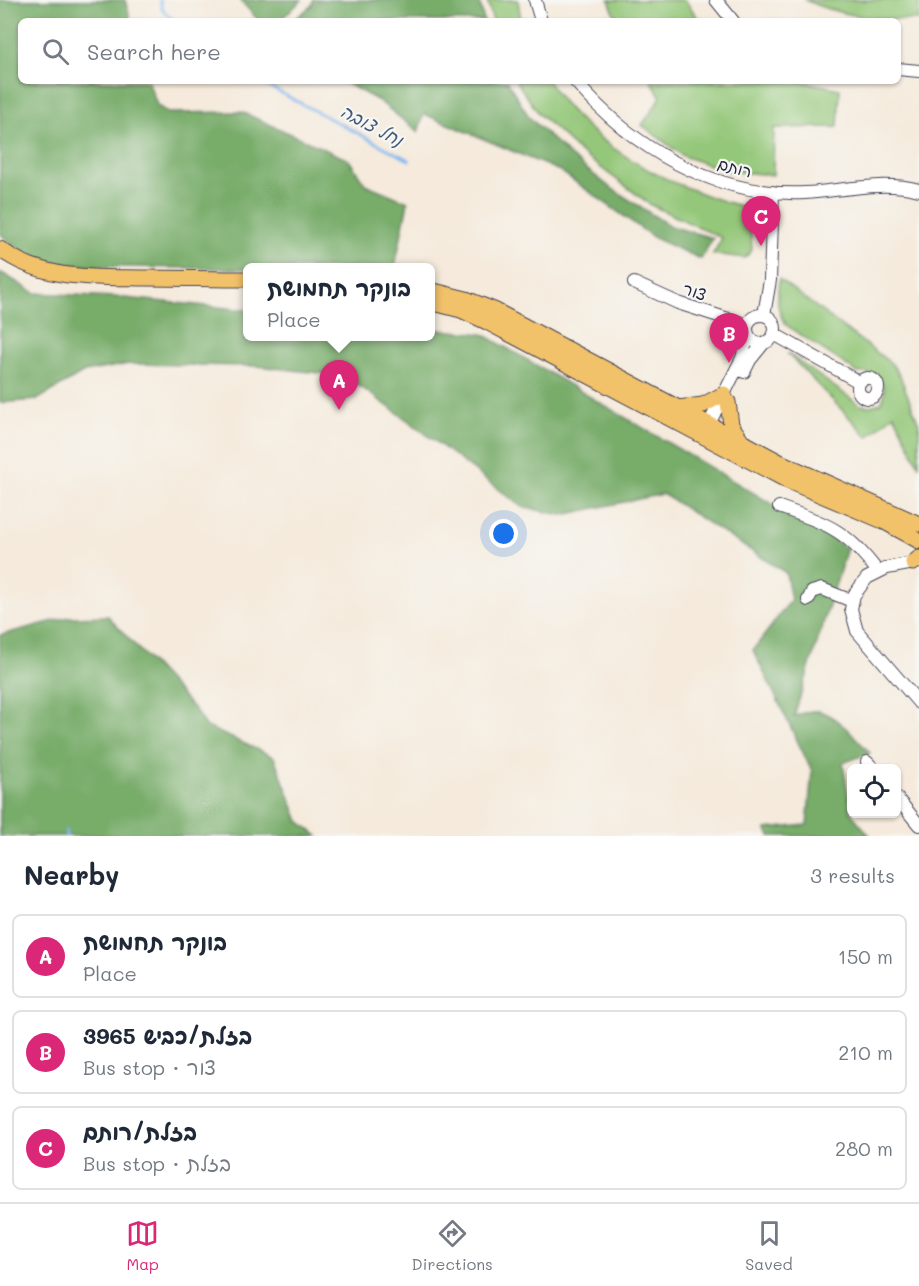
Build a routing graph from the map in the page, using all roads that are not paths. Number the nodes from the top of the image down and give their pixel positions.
1 (535, 0) edge
2 (716, 0) edge
3 (540, 18) edge
4 (731, 18) edge
5 (901, 69) edge
6 (919, 71) edge
7 (578, 84) edge
8 (919, 190) edge
9 (773, 192) junction
10 (0, 249) edge
11 (243, 279) edge
12 (634, 283) dead end
13 (435, 291) edge
14 (435, 303) edge
15 (764, 312) junction
16 (748, 330) junction
17 (774, 334) junction
18 (763, 344) junction
19 (859, 382) dead end
20 (726, 398) junction
21 (678, 408) junction
22 (710, 430) junction
23 (744, 443) junction
24 (779, 507) dead end
25 (918, 537) edge
26 (913, 563) edge
27 (878, 572) junction
28 (808, 600) dead end
29 (852, 602) junction
30 (919, 703) edge
31 (901, 802) edge
32 (919, 825) edge

1 - 3 street
2 - 4 street
5 - 6 street
7 - 9 street, רותם
8 - 9 street, רותם
9 - 15 street
10 - 11 main road
12 - 16 street, צור
13 - 21 main road
14 - 22 main road
15 - 16 street
15 - 17 street
16 - 18 street
16 - 20 street
17 - 18 street
17 - 19 street
18 - 20 street
20 - 21 main road
20 - 22 street
20 - 23 main road
21 - 22 main road
22 - 23 main road
22 - 25 main road
23 - 25 main road
24 - 27 street
26 - 27 street
27 - 29 street
28 - 29 street
29 - 30 street
31 - 32 street

